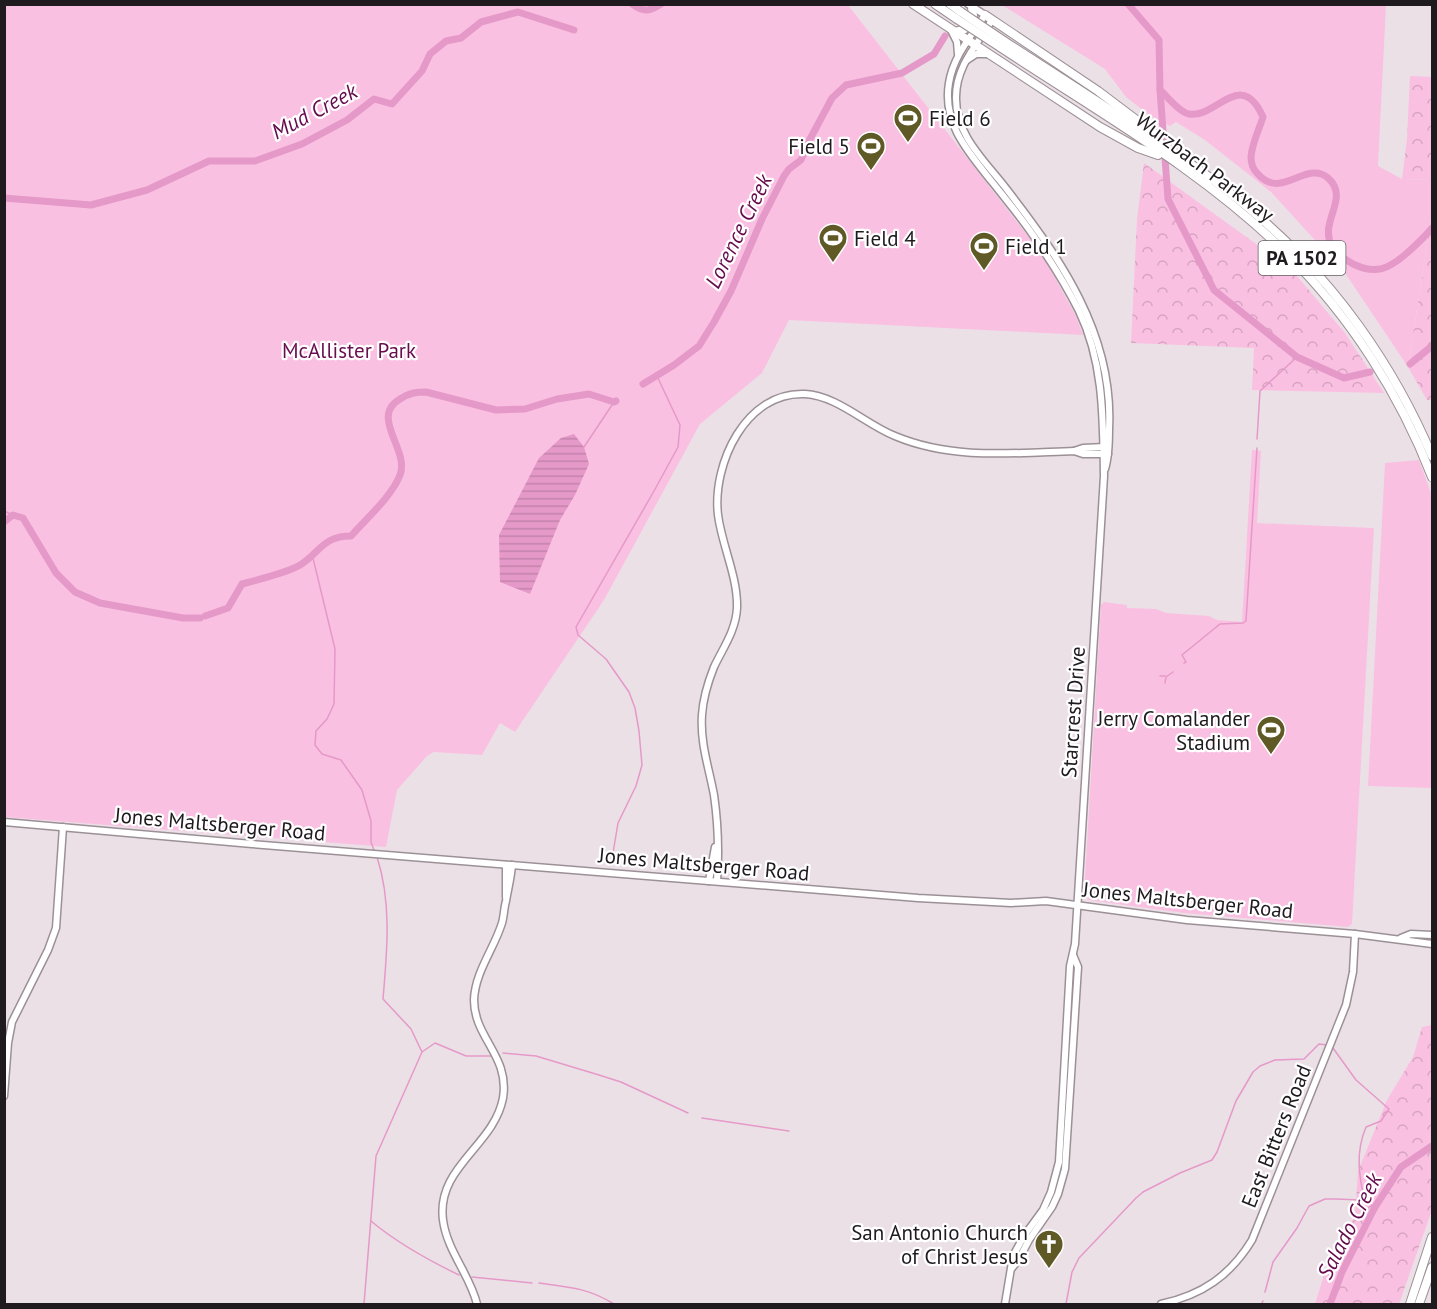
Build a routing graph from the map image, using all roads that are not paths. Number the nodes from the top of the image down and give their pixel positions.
1 (913, 4) edge
2 (936, 4) edge
3 (950, 4) edge
4 (970, 6) edge
5 (959, 15) junction
6 (988, 17) junction
7 (1005, 29) junction
8 (953, 31) junction
9 (972, 43) junction
10 (1002, 44) junction
11 (989, 54) junction
12 (958, 56) junction
13 (964, 62) junction
14 (1144, 129) junction
15 (958, 136) junction
16 (1147, 148) junction
17 (984, 161) junction
18 (1069, 294) junction
19 (1088, 315) junction
20 (1418, 422) junction
21 (1432, 445) edge
22 (1105, 450) junction
23 (1432, 456) edge
24 (1432, 477) edge
25 (4, 822) edge
26 (63, 826) junction
27 (716, 837) junction
28 (509, 865) junction
29 (709, 881) junction
30 (717, 881) junction
31 (1077, 905) junction
32 (1431, 933) edge
33 (1355, 934) junction
34 (1400, 938) junction
35 (1432, 946) edge
36 (4, 1096) edge
37 (1432, 1237) edge
38 (1432, 1267) edge
39 (477, 1305) edge
40 (1005, 1305) edge
41 (1161, 1305) edge
42 (1410, 1305) edge
43 (1419, 1305) edge

1 - 8 highway
2 - 5 highway, Wurzbach Parkway
3 - 5 highway, Wurzbach Parkway
4 - 6 main road
4 - 8 highway
5 - 10 highway, Wurzbach Parkway, bridge
6 - 7 highway
6 - 9 main road, Starcrest Drive
7 - 11 highway
7 - 14 highway
8 - 9 highway
8 - 12 main road
9 - 11 highway
9 - 12 main road, Starcrest Drive
9 - 13 main road, Starcrest Drive
10 - 14 highway, Wurzbach Parkway
10 - 16 highway, Wurzbach Parkway
11 - 13 main road
11 - 16 highway
12 - 15 main road, Starcrest Drive
13 - 17 main road, Starcrest Drive
14 - 20 highway, Wurzbach Parkway / PA 1502
15 - 17 main road
15 - 18 main road, Starcrest Drive
16 - 24 highway, Wurzbach Parkway / PA 1502
17 - 19 main road, Starcrest Drive
18 - 19 main road
18 - 22 main road, Starcrest Drive
19 - 22 main road, Starcrest Drive
20 - 21 highway
20 - 23 highway, Wurzbach Parkway / PA 1502
22 - 27 main road
22 - 31 main road, Starcrest Drive
25 - 26 main road, Jones Maltsberger Road
26 - 28 main road, Jones Maltsberger Road
26 - 36 main road
27 - 29 main road
27 - 30 main road
28 - 29 main road, Jones Maltsberger Road
28 - 39 main road
29 - 30 main road, Jones Maltsberger Road
30 - 31 main road, Jones Maltsberger Road
31 - 33 main road, Jones Maltsberger Road
31 - 40 main road, Starcrest Drive
32 - 34 main road, Jones Maltsberger Road
33 - 34 main road, Jones Maltsberger Road
33 - 41 main road, East Bitters Road
34 - 35 main road, Jones Maltsberger Road
37 - 42 highway
38 - 43 highway

